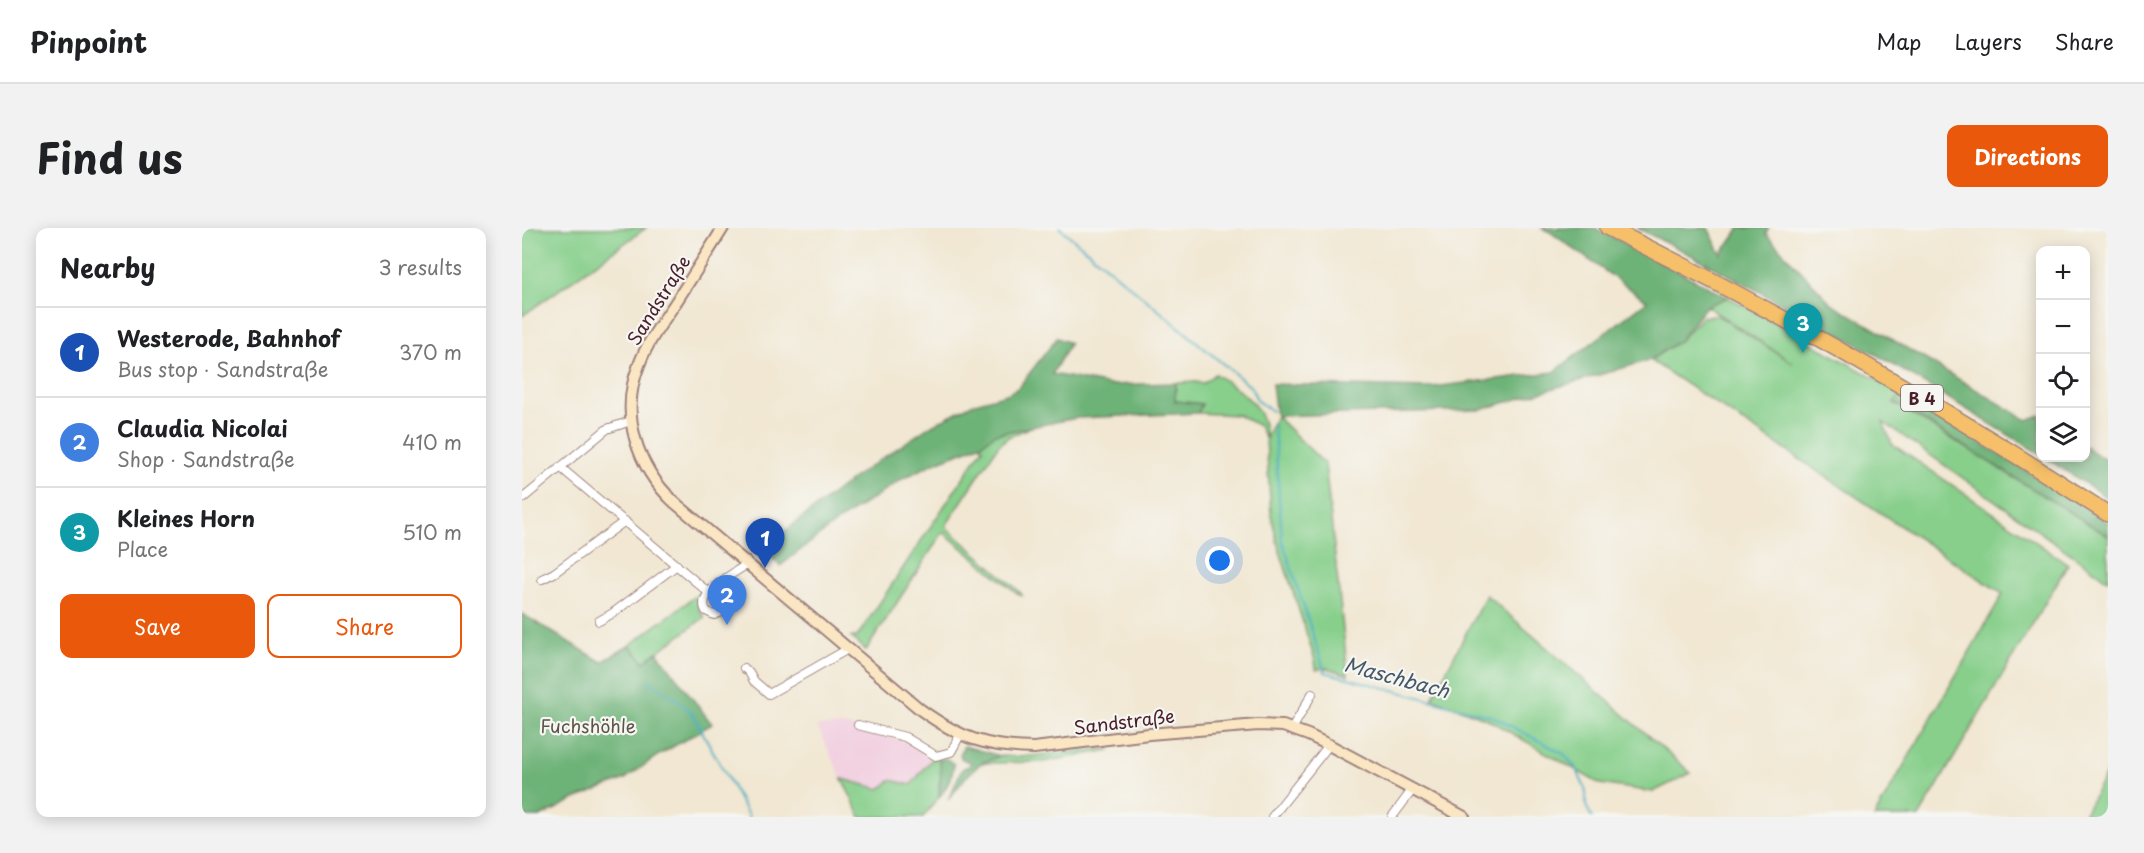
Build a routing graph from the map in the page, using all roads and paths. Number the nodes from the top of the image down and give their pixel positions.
1 (723, 228) edge
2 (1608, 228) edge
3 (1626, 228) edge
4 (1689, 264) junction
5 (1733, 287) junction
6 (631, 421) junction
7 (561, 467) junction
8 (522, 499) edge
9 (2108, 504) edge
10 (2108, 513) edge
11 (625, 521) junction
12 (747, 564) junction
13 (677, 565) junction
14 (542, 579) dead end
15 (708, 592) junction
16 (738, 600) dead end
17 (598, 621) dead end
18 (848, 649) junction
19 (744, 668) dead end
20 (1312, 694) dead end
21 (858, 725) dead end
22 (1292, 729) junction
23 (960, 735) junction
24 (1329, 745) junction
25 (1413, 789) junction
26 (1272, 817) edge
27 (1392, 817) edge
28 (1464, 817) edge

1 - 6 street, Sandstraße
2 - 4 highway, B 4
3 - 4 highway, B 4
4 - 5 highway, B 4
5 - 9 highway, B 4
5 - 10 highway, B 4
6 - 7 street
6 - 12 street, Sandstraße
7 - 8 street
7 - 11 street
11 - 13 street
11 - 14 street
12 - 15 street
12 - 18 street, Sandstraße
13 - 15 street
13 - 17 street
15 - 16 street
18 - 19 street
18 - 23 street, Sandstraße
20 - 22 street
21 - 23 street
22 - 23 street, Sandstraße
22 - 24 street, Sandstraße
24 - 25 street, Sandstraße
24 - 26 street
25 - 27 street
25 - 28 street, Sandstraße

